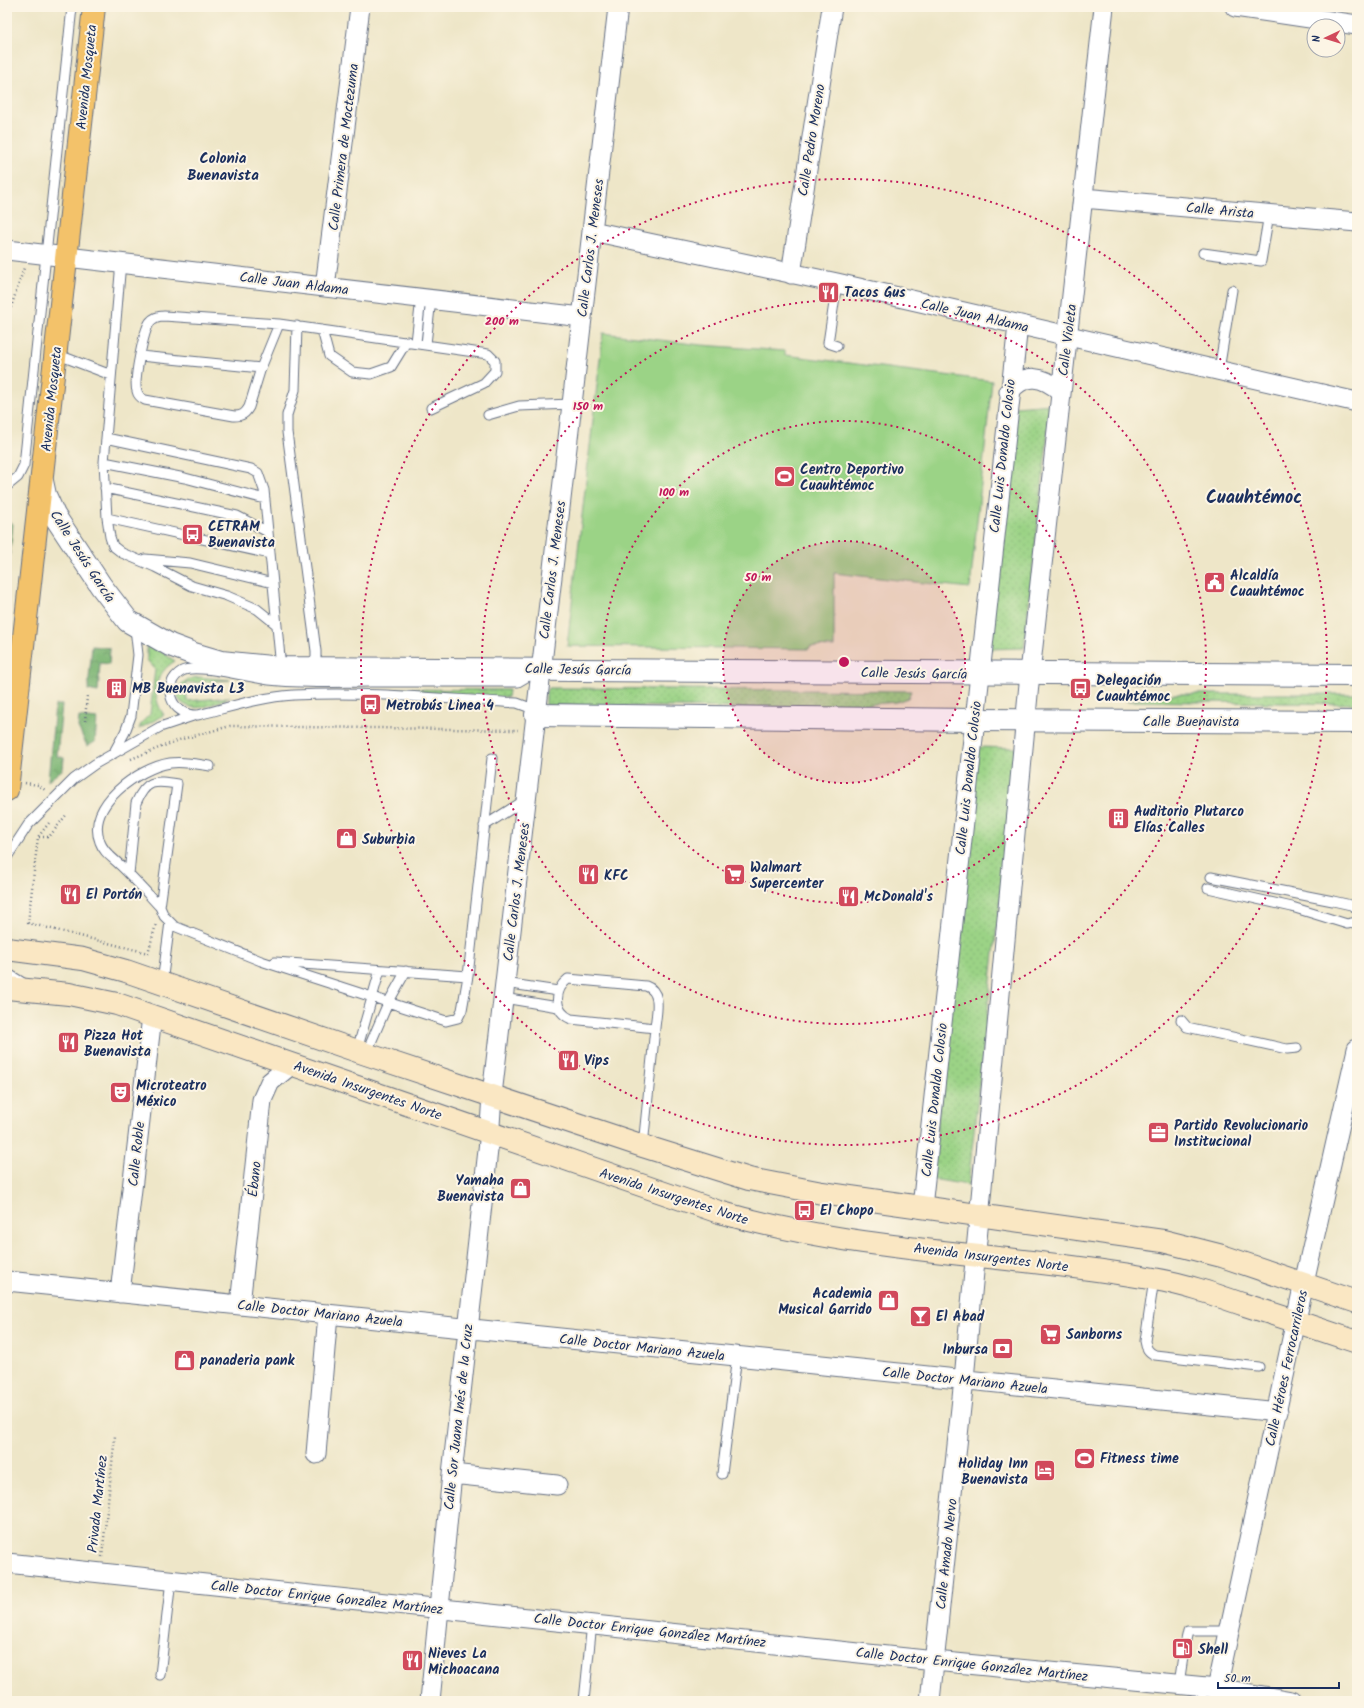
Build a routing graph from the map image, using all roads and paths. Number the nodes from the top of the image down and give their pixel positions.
1 (72, 7) edge
2 (94, 7) edge
3 (360, 7) edge
4 (618, 7) edge
5 (832, 7) edge
6 (1104, 7) edge
7 (1235, 7) edge
8 (1357, 26) edge
9 (1083, 198) junction
10 (1269, 214) junction
11 (1357, 222) edge
12 (592, 231) junction
13 (7, 250) edge
14 (1203, 253) dead end
15 (47, 254) junction
16 (121, 262) junction
17 (791, 274) junction
18 (837, 283) junction
19 (325, 287) junction
20 (1232, 290) dead end
21 (426, 299) junction
22 (582, 317) junction
23 (7, 319) edge
24 (279, 324) junction
25 (1018, 325) junction
26 (297, 326) junction
27 (322, 330) junction
28 (1068, 335) junction
29 (411, 342) junction
30 (426, 344) junction
31 (837, 346) dead end
32 (56, 354) junction
33 (140, 356) junction
34 (261, 368) junction
35 (1220, 370) junction
36 (111, 375) junction
37 (1060, 391) junction
38 (1009, 392) junction
39 (1357, 402) edge
40 (572, 404) junction
41 (431, 408) dead end
42 (488, 415) dead end
43 (106, 438) junction
44 (104, 462) junction
45 (42, 481) junction
46 (7, 486) edge
47 (105, 488) junction
48 (265, 499) junction
49 (7, 512) edge
50 (11, 516) dead end
51 (107, 518) junction
52 (268, 532) junction
53 (270, 554) junction
54 (132, 558) junction
55 (273, 583) junction
56 (134, 625) junction
57 (277, 625) junction
58 (281, 668) junction
59 (316, 668) junction
60 (541, 669) junction
61 (979, 673) junction
62 (1030, 673) junction
63 (1357, 675) edge
64 (87, 696) dead end
65 (198, 714) junction
66 (974, 720) junction
67 (1026, 720) junction
68 (85, 721) dead end
69 (1357, 722) edge
70 (535, 723) junction
71 (113, 754) junction
72 (492, 758) dead end
73 (130, 760) dead end
74 (210, 766) dead end
75 (7, 790) edge
76 (527, 798) junction
77 (67, 814) dead end
78 (54, 818) dead end
79 (484, 826) junction
80 (38, 837) junction
81 (7, 857) edge
82 (129, 874) junction
83 (1211, 877) dead end
84 (1208, 888) dead end
85 (160, 907) junction
86 (1357, 910) edge
87 (170, 922) junction
88 (1357, 922) edge
89 (7, 949) edge
90 (261, 961) junction
91 (380, 970) junction
92 (406, 971) junction
93 (7, 973) edge
94 (468, 976) junction
95 (162, 983) junction
96 (7, 988) edge
97 (38, 991) junction
98 (504, 991) junction
99 (558, 991) junction
100 (372, 998) junction
101 (388, 1003) junction
102 (558, 1007) junction
103 (152, 1016) junction
104 (1181, 1020) dead end
105 (655, 1028) junction
106 (1297, 1048) dead end
107 (1357, 1049) edge
108 (362, 1052) junction
109 (292, 1064) junction
110 (1354, 1080) edge
111 (492, 1095) junction
112 (490, 1133) junction
113 (643, 1146) junction
114 (922, 1207) junction
115 (978, 1215) junction
116 (975, 1254) junction
117 (1154, 1279) junction
118 (7, 1281) edge
119 (1304, 1283) junction
120 (120, 1293) junction
121 (1357, 1302) edge
122 (240, 1305) junction
123 (328, 1314) junction
124 (1297, 1322) junction
125 (468, 1328) junction
126 (1357, 1342) edge
127 (737, 1356) junction
128 (1259, 1367) dead end
129 (964, 1379) junction
130 (1278, 1412) junction
131 (115, 1436) dead end
132 (316, 1454) dead end
133 (452, 1474) junction
134 (722, 1474) dead end
135 (557, 1485) dead end
136 (7, 1563) edge
137 (100, 1573) junction
138 (171, 1580) junction
139 (438, 1608) junction
140 (592, 1623) junction
141 (1230, 1631) junction
142 (1186, 1640) dead end
143 (1183, 1658) dead end
144 (935, 1661) junction
145 (160, 1675) dead end
146 (1179, 1684) junction
147 (1217, 1688) junction
148 (430, 1701) edge
149 (584, 1701) edge
150 (930, 1701) edge
151 (1292, 1701) edge

1 - 15 lane
2 - 15 main road, Avenida Mosqueta
3 - 19 street, Calle Primera de Moctezuma
4 - 12 street, Calle Carlos J. Meneses
5 - 17 street, Calle Pedro Moreno
6 - 9 street, Calle Violeta
7 - 8 street
9 - 10 street, Calle Arista
9 - 28 street, Calle Violeta
10 - 11 street, Calle Arista
10 - 14 lane
12 - 17 street, Calle Juan Aldama
12 - 22 street, Calle Carlos J. Meneses
13 - 15 street, Calle Juan Aldama
15 - 16 street, Calle Juan Aldama
15 - 23 path
15 - 32 main road, Avenida Mosqueta
15 - 46 lane
16 - 19 street, Calle Juan Aldama
16 - 36 lane
17 - 18 street, Calle Juan Aldama
18 - 25 street, Calle Juan Aldama
18 - 31 lane
19 - 21 street, Calle Juan Aldama
20 - 35 lane
21 - 22 street, Calle Juan Aldama
21 - 29 lane
21 - 30 lane
22 - 40 street, Calle Carlos J. Meneses
24 - 26 lane
24 - 33 lane
24 - 34 lane
25 - 28 street, Calle Juan Aldama
25 - 38 street, Calle Luis Donaldo Colosio
26 - 27 lane
26 - 59 lane
27 - 29 lane
27 - 29 lane
28 - 35 street, Calle Juan Aldama
28 - 37 street, Calle Violeta
29 - 30 lane
30 - 41 lane
32 - 36 lane
32 - 45 main road, Avenida Mosqueta
33 - 34 lane
33 - 34 lane
35 - 39 street, Calle Juan Aldama
36 - 43 lane
37 - 38 street
37 - 62 street, Calle Violeta
38 - 61 street, Calle Luis Donaldo Colosio
40 - 42 lane
40 - 60 street, Calle Carlos J. Meneses
43 - 44 lane
43 - 48 lane
44 - 47 lane
44 - 48 lane
45 - 56 street, Calle Jesús García
45 - 75 main road, Avenida Mosqueta
47 - 51 lane
47 - 52 lane
48 - 52 lane
49 - 50 path
51 - 53 lane
51 - 54 lane
52 - 53 lane
53 - 55 lane
54 - 55 lane
54 - 57 lane
55 - 57 lane
56 - 58 street, Calle Jesús García
56 - 71 lane
57 - 58 lane
58 - 59 street, Calle Jesús García
59 - 60 street, Calle Jesús García
60 - 61 street, Calle Jesús García
60 - 65 lane
60 - 70 street, Calle Carlos J. Meneses
61 - 62 street, Calle Jesús García
61 - 66 street, Calle Luis Donaldo Colosio
62 - 63 street
62 - 67 street
64 - 68 path
65 - 70 lane
65 - 71 lane
66 - 67 street
66 - 70 street
66 - 114 street, Calle Luis Donaldo Colosio
67 - 69 street, Calle Buenavista
67 - 115 street
70 - 73 path
70 - 76 street, Calle Carlos J. Meneses
71 - 81 lane
72 - 79 lane
74 - 82 lane
76 - 79 lane
76 - 98 street, Calle Carlos J. Meneses
77 - 80 path
78 - 80 path
79 - 94 lane
80 - 85 path
82 - 85 lane
82 - 85 lane
83 - 86 lane
84 - 88 lane
85 - 87 lane
87 - 90 lane
87 - 95 lane
89 - 95 main road
90 - 91 lane
90 - 100 lane
91 - 92 lane
91 - 100 lane
92 - 94 lane
92 - 101 lane
93 - 97 lane
94 - 101 lane
95 - 108 main road
96 - 97 main road, Avenida Insurgentes Norte
97 - 103 main road, Avenida Insurgentes Norte
98 - 99 lane
98 - 102 lane
98 - 111 street, Calle Carlos J. Meneses
99 - 102 lane
99 - 105 lane
100 - 101 lane
100 - 108 lane
101 - 108 lane
102 - 105 lane
103 - 109 main road, Avenida Insurgentes Norte
103 - 120 street, Calle Roble
104 - 106 lane
105 - 113 lane
107 - 110 street, Calle Héroes Ferrocarrileros
108 - 111 main road
109 - 112 main road, Avenida Insurgentes Norte
109 - 122 street, Ébano
110 - 119 street, Calle Héroes Ferrocarrileros
111 - 112 street, Calle Carlos J. Meneses
111 - 113 main road
112 - 116 main road, Avenida Insurgentes Norte
112 - 125 street, Calle Sor Juana Inés de la Cruz
113 - 114 main road
114 - 115 main road
115 - 116 street, Calle Amado Nervo
115 - 119 main road
116 - 117 main road, Avenida Insurgentes Norte
116 - 129 street, Calle Amado Nervo
117 - 124 main road, Avenida Insurgentes Norte
117 - 128 lane
118 - 120 street, Calle Doctor Mariano Azuela
119 - 121 main road
119 - 124 street, Calle Héroes Ferrocarrileros
120 - 122 street, Calle Doctor Mariano Azuela
122 - 123 street, Calle Doctor Mariano Azuela
123 - 125 street, Calle Doctor Mariano Azuela
123 - 132 street
124 - 126 main road, Avenida Insurgentes Norte
124 - 130 street, Calle Héroes Ferrocarrileros
125 - 127 street, Calle Doctor Mariano Azuela
125 - 133 street, Calle Sor Juana Inés de la Cruz
127 - 129 street, Calle Doctor Mariano Azuela
127 - 134 lane
129 - 130 street, Calle Doctor Mariano Azuela
129 - 144 street, Calle Amado Nervo
130 - 141 street, Calle Héroes Ferrocarrileros
131 - 137 path, Privada Martínez
133 - 135 street
133 - 139 street, Calle Sor Juana Inés de la Cruz
136 - 137 street, Calle Doctor Enrique González Martínez
137 - 138 street, Calle Doctor Enrique González Martínez
138 - 139 street, Calle Doctor Enrique González Martínez
138 - 145 lane
139 - 140 street, Calle Doctor Enrique González Martínez
139 - 148 street, Calle Sor Juana Inés de la Cruz
140 - 144 street, Calle Doctor Enrique González Martínez
140 - 149 lane
141 - 142 lane
141 - 147 street, Calle Héroes Ferrocarrileros
143 - 146 lane
144 - 146 street, Calle Doctor Enrique González Martínez
144 - 150 street, Calle Amado Nervo
146 - 147 street, Calle Doctor Enrique González Martínez
147 - 151 street, Calle Doctor Enrique González Martínez

